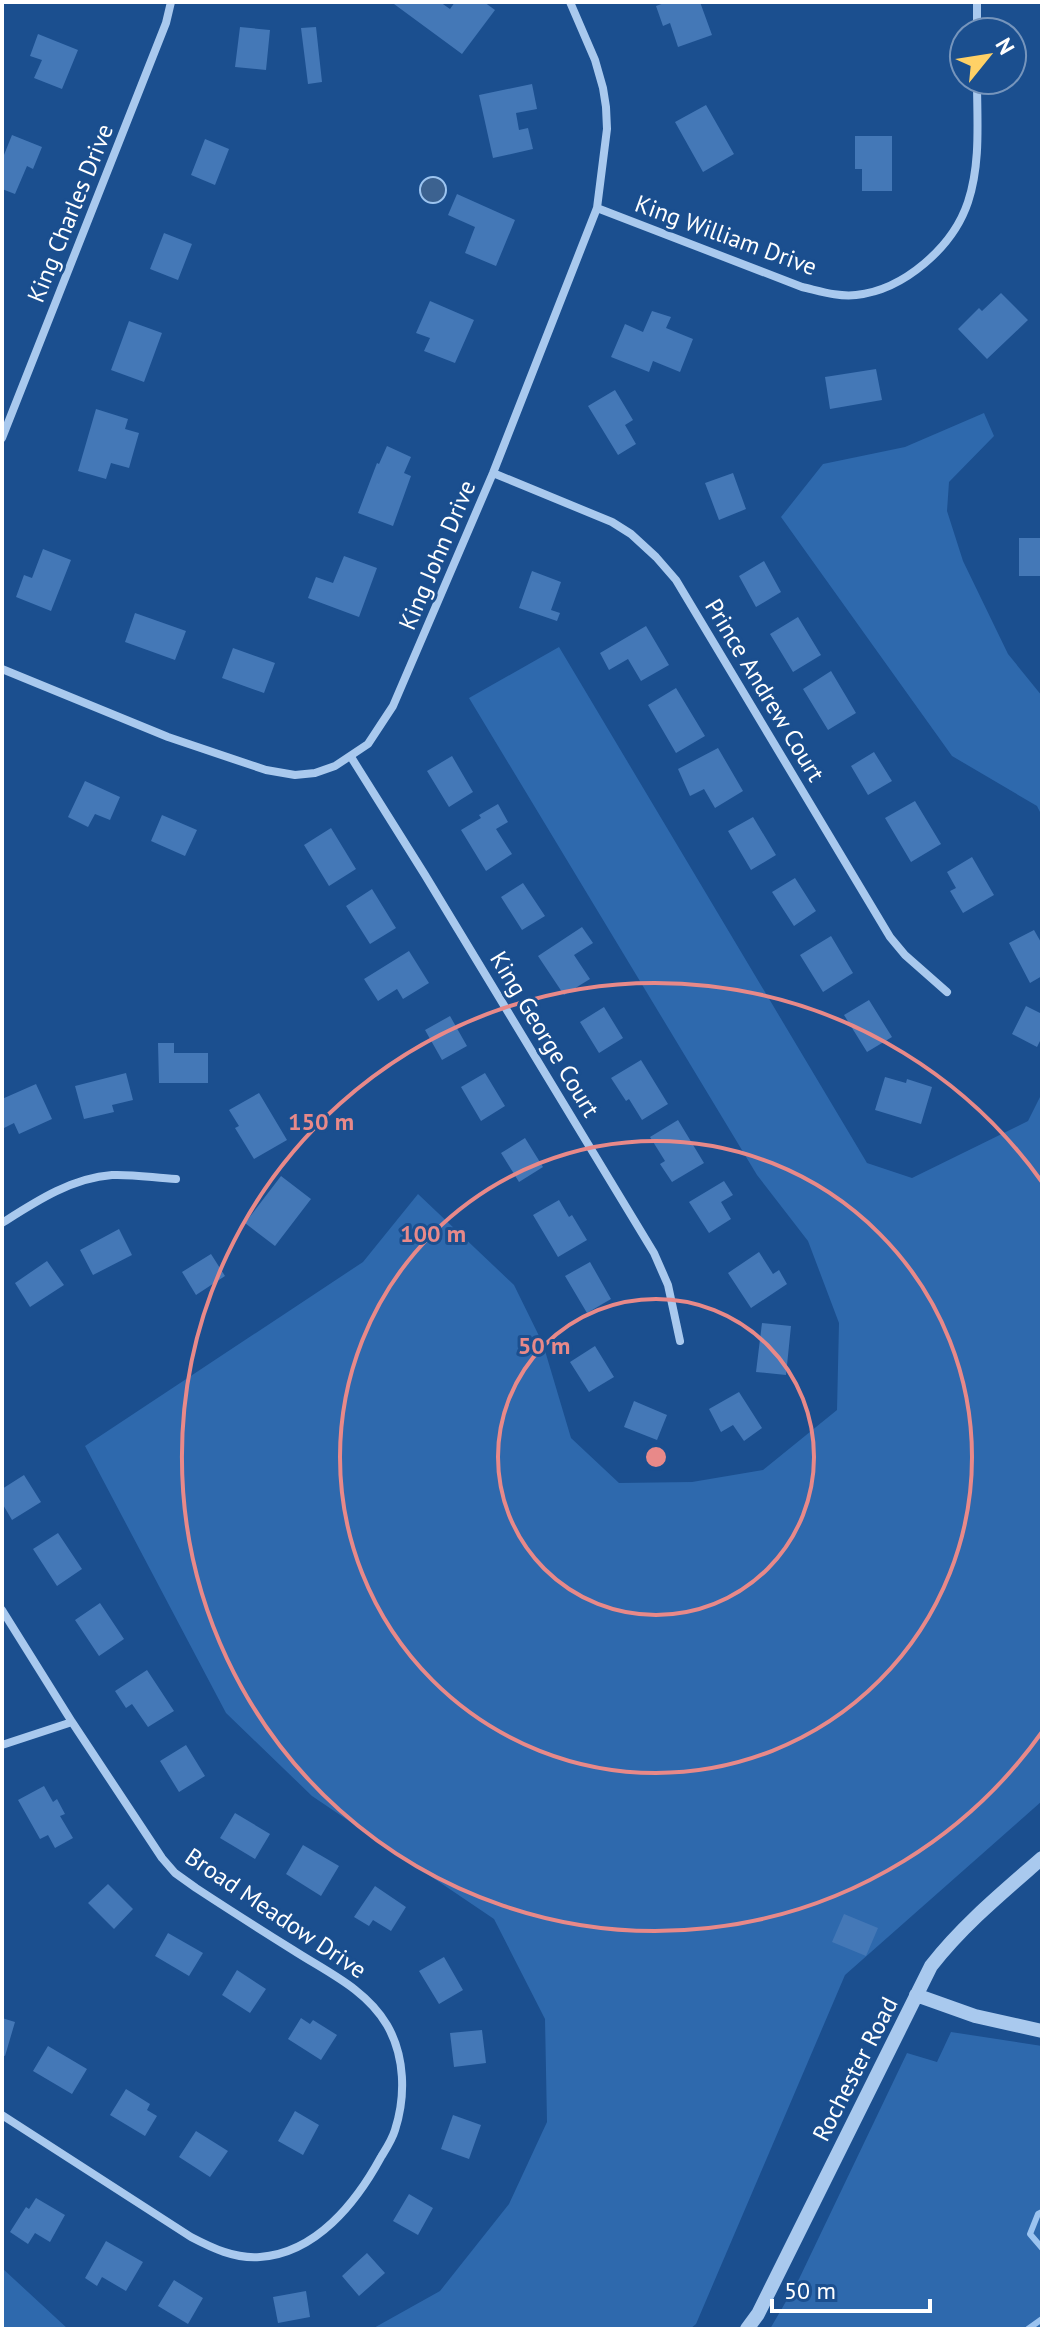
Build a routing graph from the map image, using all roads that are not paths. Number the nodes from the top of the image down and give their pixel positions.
1 (171, 2) edge
2 (570, 2) edge
3 (977, 96) edge
4 (597, 208) junction
5 (2, 438) edge
6 (493, 473) junction
7 (2, 669) edge
8 (351, 757) junction
9 (947, 992) dead end
10 (176, 1179) dead end
11 (2, 1223) edge
12 (680, 1341) dead end
13 (2, 1610) edge
14 (72, 1722) junction
15 (2, 1745) edge
16 (1042, 1858) edge
17 (916, 1995) junction
18 (1042, 2031) edge
19 (2, 2115) edge
20 (747, 2329) edge

1 - 5 street, King Charles Drive
2 - 4 street, King John Drive
3 - 4 street, King William Drive
4 - 6 street, King John Drive
6 - 8 street, King John Drive
6 - 9 street, Prince Andrew Court
7 - 8 street, King John Drive
8 - 12 street, King George Court
10 - 11 street
13 - 14 street, Broad Meadow Drive
14 - 15 street
14 - 19 street, Broad Meadow Drive
16 - 17 street, Rochester Road
17 - 18 street
17 - 20 street, Rochester Road

